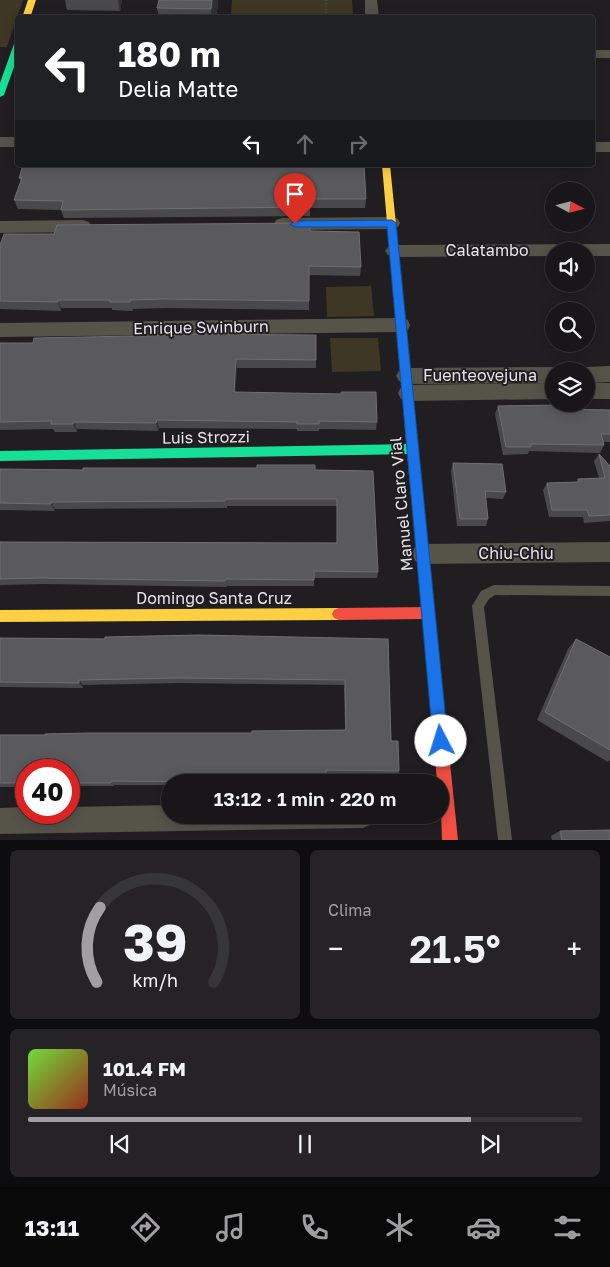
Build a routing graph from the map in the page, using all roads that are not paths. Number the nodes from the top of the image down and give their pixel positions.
1 (32, 0) edge
2 (371, 0) edge
3 (27, 15) edge
4 (372, 15) edge
5 (595, 54) edge
6 (610, 54) edge
7 (12, 60) edge
8 (595, 63) edge
9 (610, 63) edge
10 (0, 95) edge
11 (0, 142) edge
12 (15, 142) edge
13 (595, 147) edge
14 (610, 147) edge
15 (386, 167) edge
16 (392, 223) junction
17 (266, 224) edge
18 (99, 226) edge
19 (0, 227) edge
20 (610, 250) edge
21 (394, 251) junction
22 (401, 325) junction
23 (0, 330) edge
24 (595, 374) edge
25 (610, 374) edge
26 (545, 376) edge
27 (407, 384) junction
28 (545, 391) edge
29 (595, 391) edge
30 (610, 391) edge
31 (413, 449) junction
32 (0, 456) edge
33 (610, 552) edge
34 (423, 554) junction
35 (610, 591) edge
36 (428, 613) junction
37 (0, 616) edge
38 (441, 774) edge
39 (161, 818) edge
40 (0, 821) edge
41 (446, 824) edge
42 (450, 840) edge
43 (505, 840) edge

1 - 3 street
2 - 4 street
5 - 6 street
7 - 10 street
8 - 9 street
11 - 12 street
13 - 14 street
15 - 16 street, Manuel Claro Vial
16 - 17 street
16 - 21 street, Manuel Claro Vial
18 - 19 street
20 - 21 street, Calatambo
21 - 22 street, Manuel Claro Vial
22 - 23 street, Enrique Swinburn
22 - 27 street, Manuel Claro Vial
24 - 25 street
26 - 27 street, Fuenteovejuna
27 - 28 street, Fuenteovejuna
27 - 31 street, Manuel Claro Vial
29 - 30 street
31 - 32 street, Luis Strozzi
31 - 34 street, Manuel Claro Vial
33 - 34 street, Chiu-Chiu
34 - 36 street, Manuel Claro Vial
35 - 43 lane
36 - 37 street, Domingo Santa Cruz
36 - 38 street, Manuel Claro Vial
39 - 40 street
41 - 42 street, Manuel Claro Vial

